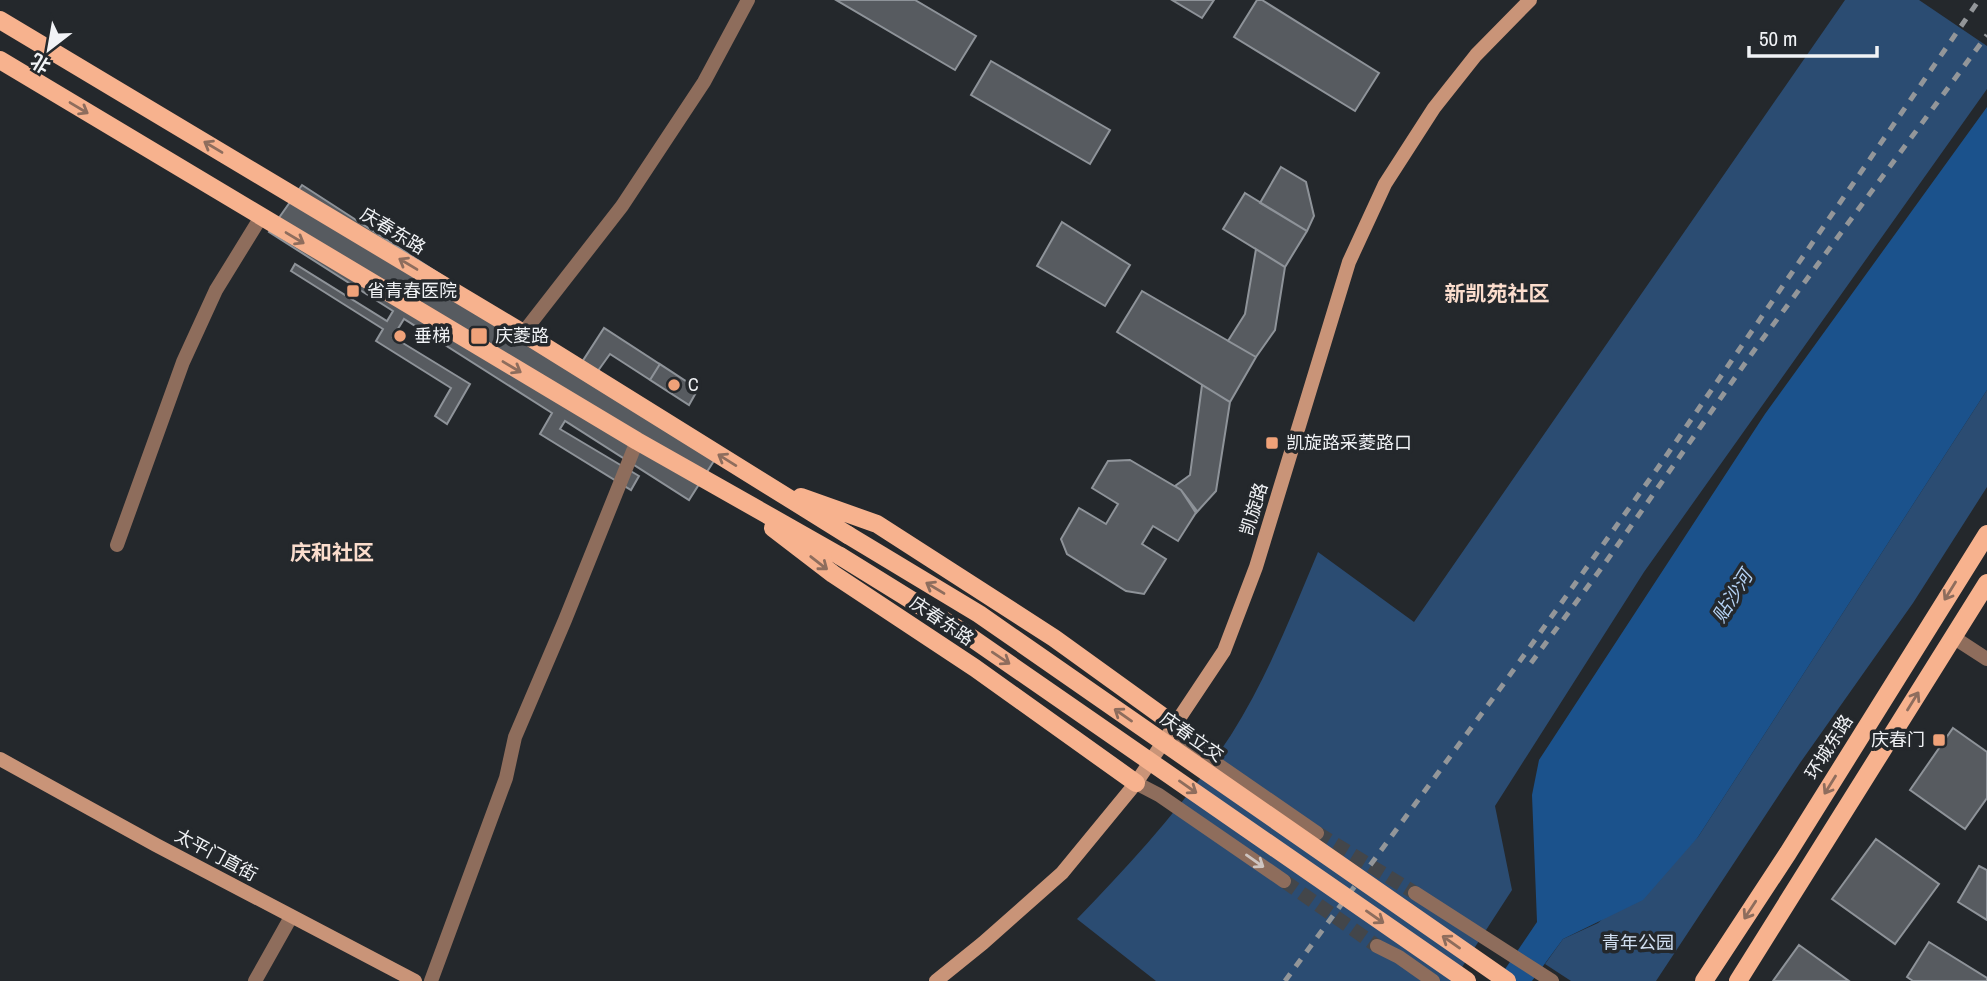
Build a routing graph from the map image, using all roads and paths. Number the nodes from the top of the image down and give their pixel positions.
1 (748, 0) edge
2 (1530, 0) edge
3 (0, 20) edge
4 (0, 60) edge
5 (261, 217) junction
6 (523, 334) junction
7 (636, 442) junction
8 (762, 482) junction
9 (726, 492) junction
10 (1987, 534) edge
11 (848, 535) joint
12 (117, 545) dead end
13 (1987, 583) edge
14 (1953, 637) junction
15 (1987, 659) edge
16 (1176, 726) junction
17 (0, 759) edge
18 (1136, 783) junction
19 (1317, 832) tunnel mouth
20 (1284, 881) tunnel mouth
21 (1415, 893) tunnel mouth
22 (292, 917) junction
23 (1377, 946) tunnel mouth
24 (255, 981) edge
25 (415, 981) edge
26 (430, 981) edge
27 (936, 981) edge
28 (1433, 981) edge
29 (1467, 981) edge
30 (1507, 981) edge
31 (1552, 981) edge
32 (1704, 981) edge
33 (1738, 981) edge

1 - 6 street
2 - 16 main road, 凯旋路
6 -> 3 main road, 庆春东路
4 -> 5 main road, 庆春东路
5 -> 7 main road, 庆春东路
5 - 12 street
8 -> 6 main road, 庆春东路
7 - 9 main road, 庆春东路
7 - 26 street
8 - 11 main road, 庆春东路
8 - 16 main road, 庆春东路
9 -> 18 main road, 庆春东路
9 -> 29 main road, 庆春东路, bridge
10 -> 32 main road, 环城东路
30 -> 11 main road, 庆春立交, bridge
13 - 14 main road
14 - 15 street
33 -> 14 main road
16 - 18 main road, 凯旋路
16 - 19 street
17 - 22 main road, 太平门直街
18 -> 20 street
18 - 27 main road, 凯旋路
21 - 31 street
22 - 24 street
22 - 25 main road, 太平门直街
23 - 28 street

